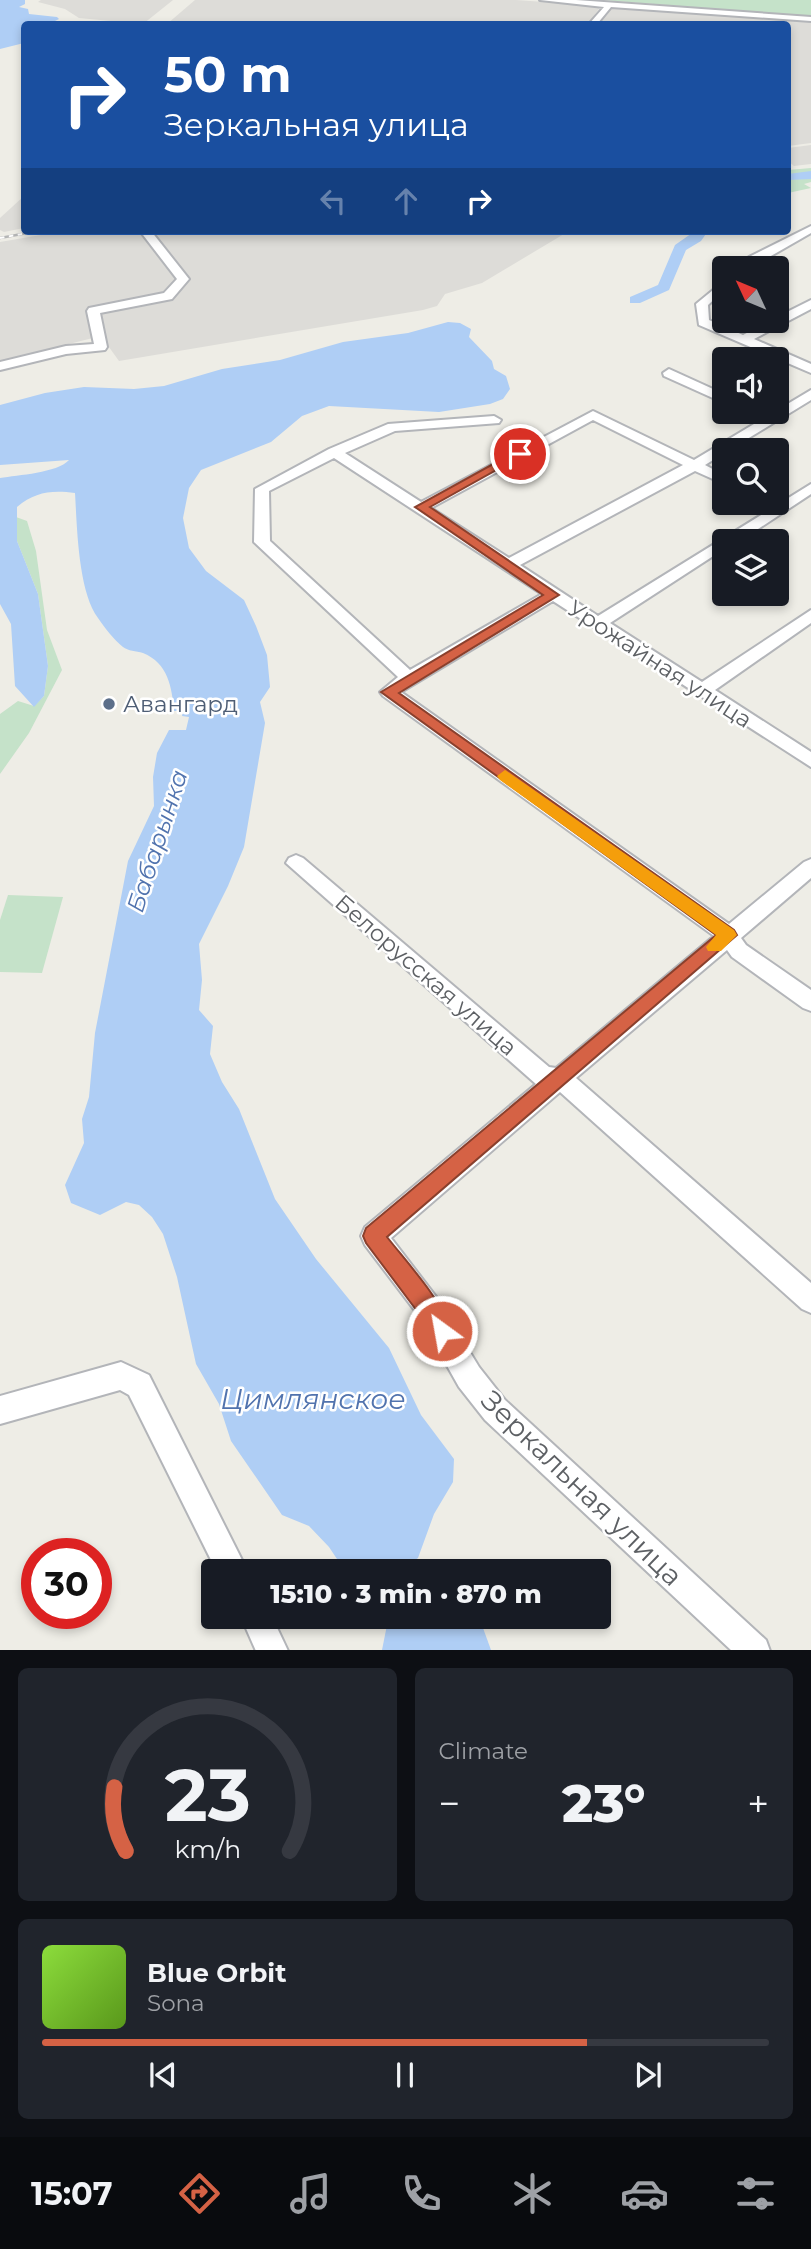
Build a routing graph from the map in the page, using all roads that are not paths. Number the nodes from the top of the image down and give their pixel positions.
1 (544, 0) edge
2 (610, 5) junction
3 (811, 19) edge
4 (596, 21) edge
5 (811, 229) edge
6 (148, 235) edge
7 (757, 256) edge
8 (712, 295) edge
9 (811, 304) edge
10 (712, 326) edge
11 (729, 333) edge
12 (745, 340) junction
13 (0, 366) edge
14 (811, 369) edge
15 (668, 373) dead end
16 (712, 393) edge
17 (811, 394) edge
18 (789, 407) edge
19 (494, 420) dead end
20 (760, 424) edge
21 (334, 452) junction
22 (693, 466) junction
23 (712, 475) edge
24 (811, 488) edge
25 (789, 499) edge
26 (422, 507) junction
27 (763, 515) edge
28 (744, 529) edge
29 (712, 551) edge
30 (506, 566) junction
31 (552, 595) junction
32 (811, 615) edge
33 (598, 623) junction
34 (409, 678) junction
35 (702, 691) junction
36 (811, 761) edge
37 (296, 863) dead end
38 (811, 867) edge
39 (728, 935) junction
40 (811, 1002) edge
41 (560, 1078) junction
42 (811, 1300) edge
43 (0, 1410) edge
44 (226, 1559) edge
45 (262, 1629) edge
46 (273, 1650) edge
47 (755, 1650) edge

1 - 2 street
2 - 3 street
2 - 4 street
5 - 7 street
6 - 13 street
8 - 10 street
9 - 12 street
11 - 12 street
12 - 14 street
15 - 16 street
17 - 18 street
19 - 21 street
20 - 22 street
21 - 26 street, Урожайная улица
21 - 34 street
22 - 23 street
22 - 26 street
22 - 30 street
24 - 25 street
26 - 30 street, Урожайная улица
27 - 28 street
29 - 33 street
30 - 31 street, Урожайная улица
31 - 33 street, Урожайная улица
31 - 34 street
32 - 35 street
33 - 35 street, Урожайная улица
34 - 39 street
35 - 36 street, Урожайная улица
37 - 41 street, Белорусская улица
38 - 39 street
39 - 40 street
39 - 41 street
41 - 42 street, Белорусская улица
41 - 47 street, Зеркальная улица
43 - 44 street
45 - 46 street

